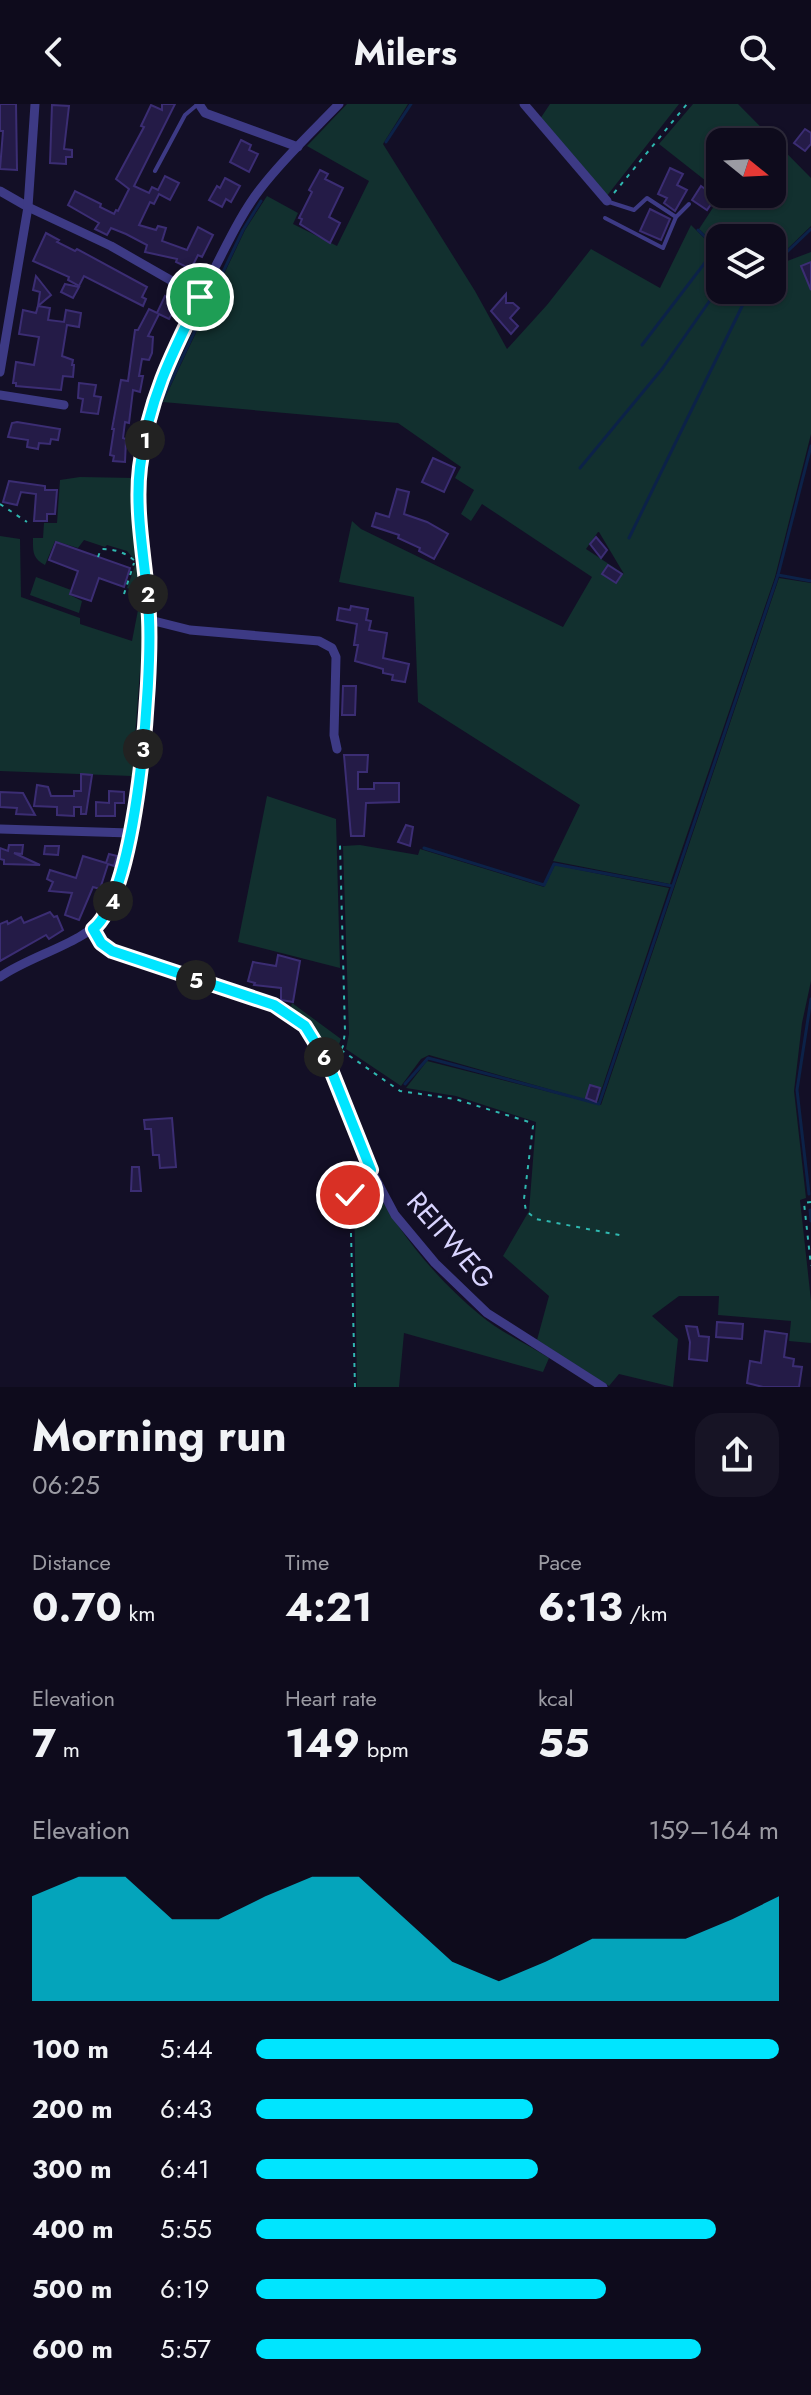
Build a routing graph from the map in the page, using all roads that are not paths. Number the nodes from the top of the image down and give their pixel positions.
1 (35, 104) edge
2 (199, 104) edge
3 (339, 104) edge
4 (524, 104) edge
5 (298, 147) junction
6 (155, 171) dead end
7 (0, 191) edge
8 (607, 201) joint
9 (689, 204) dead end
10 (28, 207) junction
11 (676, 217) junction
12 (605, 218) dead end
13 (200, 297) junction
14 (0, 372) edge
15 (0, 395) edge
16 (64, 405) dead end
17 (150, 620) junction
18 (337, 749) dead end
19 (0, 829) edge
20 (130, 833) junction
21 (93, 929) junction
22 (0, 977) edge
23 (603, 1387) edge

1 - 10 street
2 - 5 street
2 - 6 lane
3 - 5 street
4 - 8 street
5 - 13 street
7 - 10 street
8 - 11 lane
9 - 11 lane
10 - 13 street
10 - 14 street
11 - 12 lane
13 - 17 street
15 - 16 street
17 - 18 street
17 - 20 street
19 - 20 street
20 - 21 street
21 - 22 street
21 - 23 street, REITWEG

